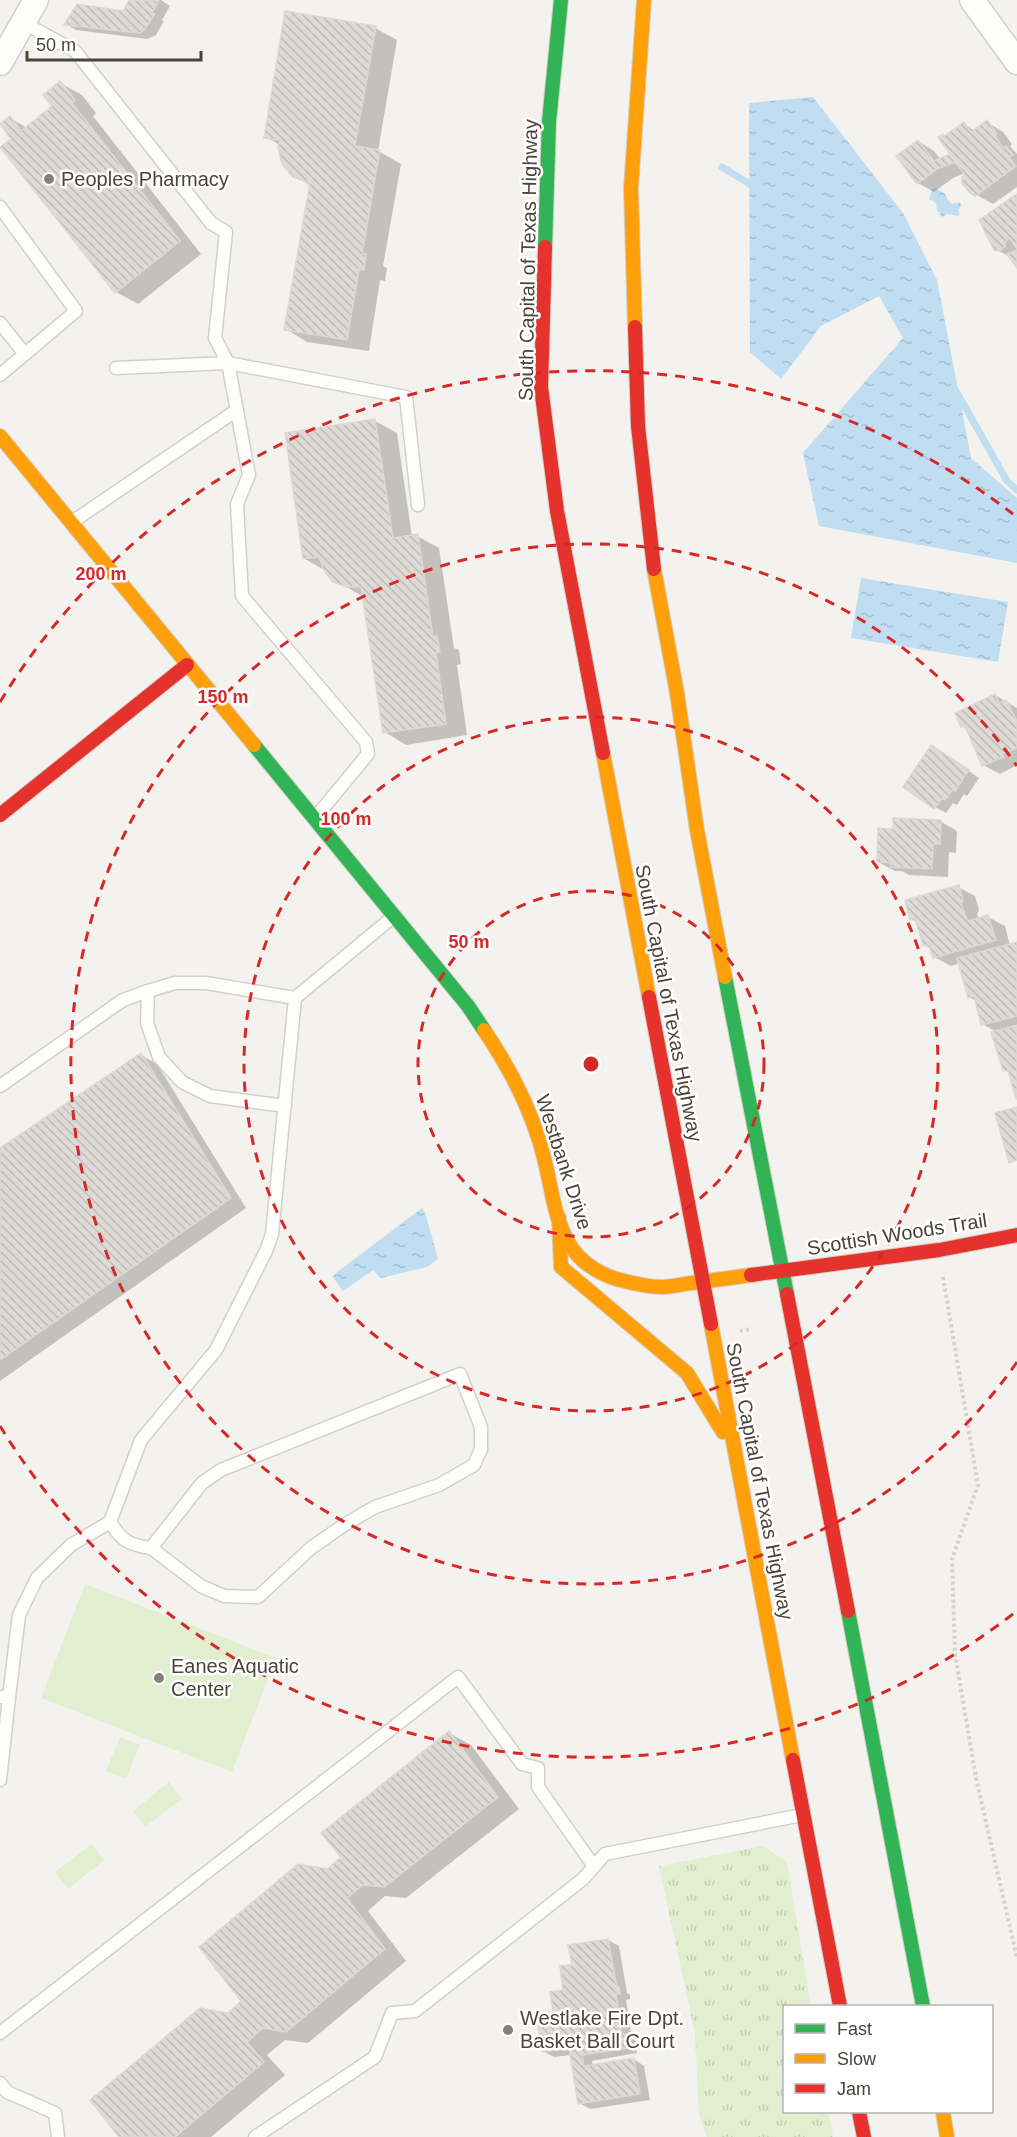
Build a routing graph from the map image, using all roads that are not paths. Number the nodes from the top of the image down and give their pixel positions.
1 (36, 0) edge
2 (561, 0) edge
3 (644, 0) edge
4 (972, 0) edge
5 (24, 23) junction
6 (1017, 62) edge
7 (0, 63) edge
8 (0, 207) edge
9 (0, 323) edge
10 (25, 354) junction
11 (228, 363) junction
12 (116, 368) dead end
13 (0, 375) edge
14 (237, 410) junction
15 (0, 436) edge
16 (418, 505) dead end
17 (71, 522) junction
18 (187, 665) junction
19 (0, 815) edge
20 (314, 819) junction
21 (394, 916) junction
22 (148, 991) junction
23 (295, 998) junction
24 (0, 1086) edge
25 (285, 1106) junction
26 (559, 1218) junction
27 (1017, 1235) edge
28 (782, 1271) junction
29 (702, 1282) junction
30 (734, 1449) junction
31 (110, 1522) junction
32 (151, 1548) junction
33 (4, 1697) edge
34 (0, 1780) edge
35 (803, 1815) junction
36 (593, 1865) junction
37 (840, 2005) edge
38 (923, 2005) edge
39 (0, 2033) edge
40 (0, 2083) edge
41 (859, 2113) edge
42 (943, 2113) edge
43 (58, 2137) edge
44 (255, 2137) edge
45 (864, 2137) edge
46 (947, 2137) edge

1 - 5 street
2 - 29 main road, South Capital of Texas Highway
3 - 28 main road
4 - 6 street
5 - 7 street
5 - 11 lane
8 - 10 lane
9 - 10 lane
10 - 13 lane
11 - 12 lane
11 - 14 lane
11 - 16 lane
14 - 17 lane
14 - 20 lane
15 - 17 main road, Westbank Drive
17 - 18 main road, Westbank Drive
18 - 19 main road
18 - 20 main road, Westbank Drive
20 - 21 main road, Westbank Drive
21 - 23 lane
21 - 26 main road, Westbank Drive
22 - 23 lane
22 - 24 lane
22 - 25 lane
23 - 25 lane
25 - 31 lane
26 - 29 main road, Westbank Drive
26 - 30 main road
27 - 28 main road, Scottish Woods Trail
28 - 29 main road, Westbank Drive
28 - 38 main road
29 - 30 main road, South Capital of Texas Highway
30 - 35 main road, South Capital of Texas Highway
31 - 32 lane
31 - 33 lane
32 - 32 lane
33 - 34 lane
35 - 36 lane
35 - 37 main road, South Capital of Texas Highway
36 - 39 lane
36 - 44 lane
40 - 43 lane
41 - 45 main road
42 - 46 main road

